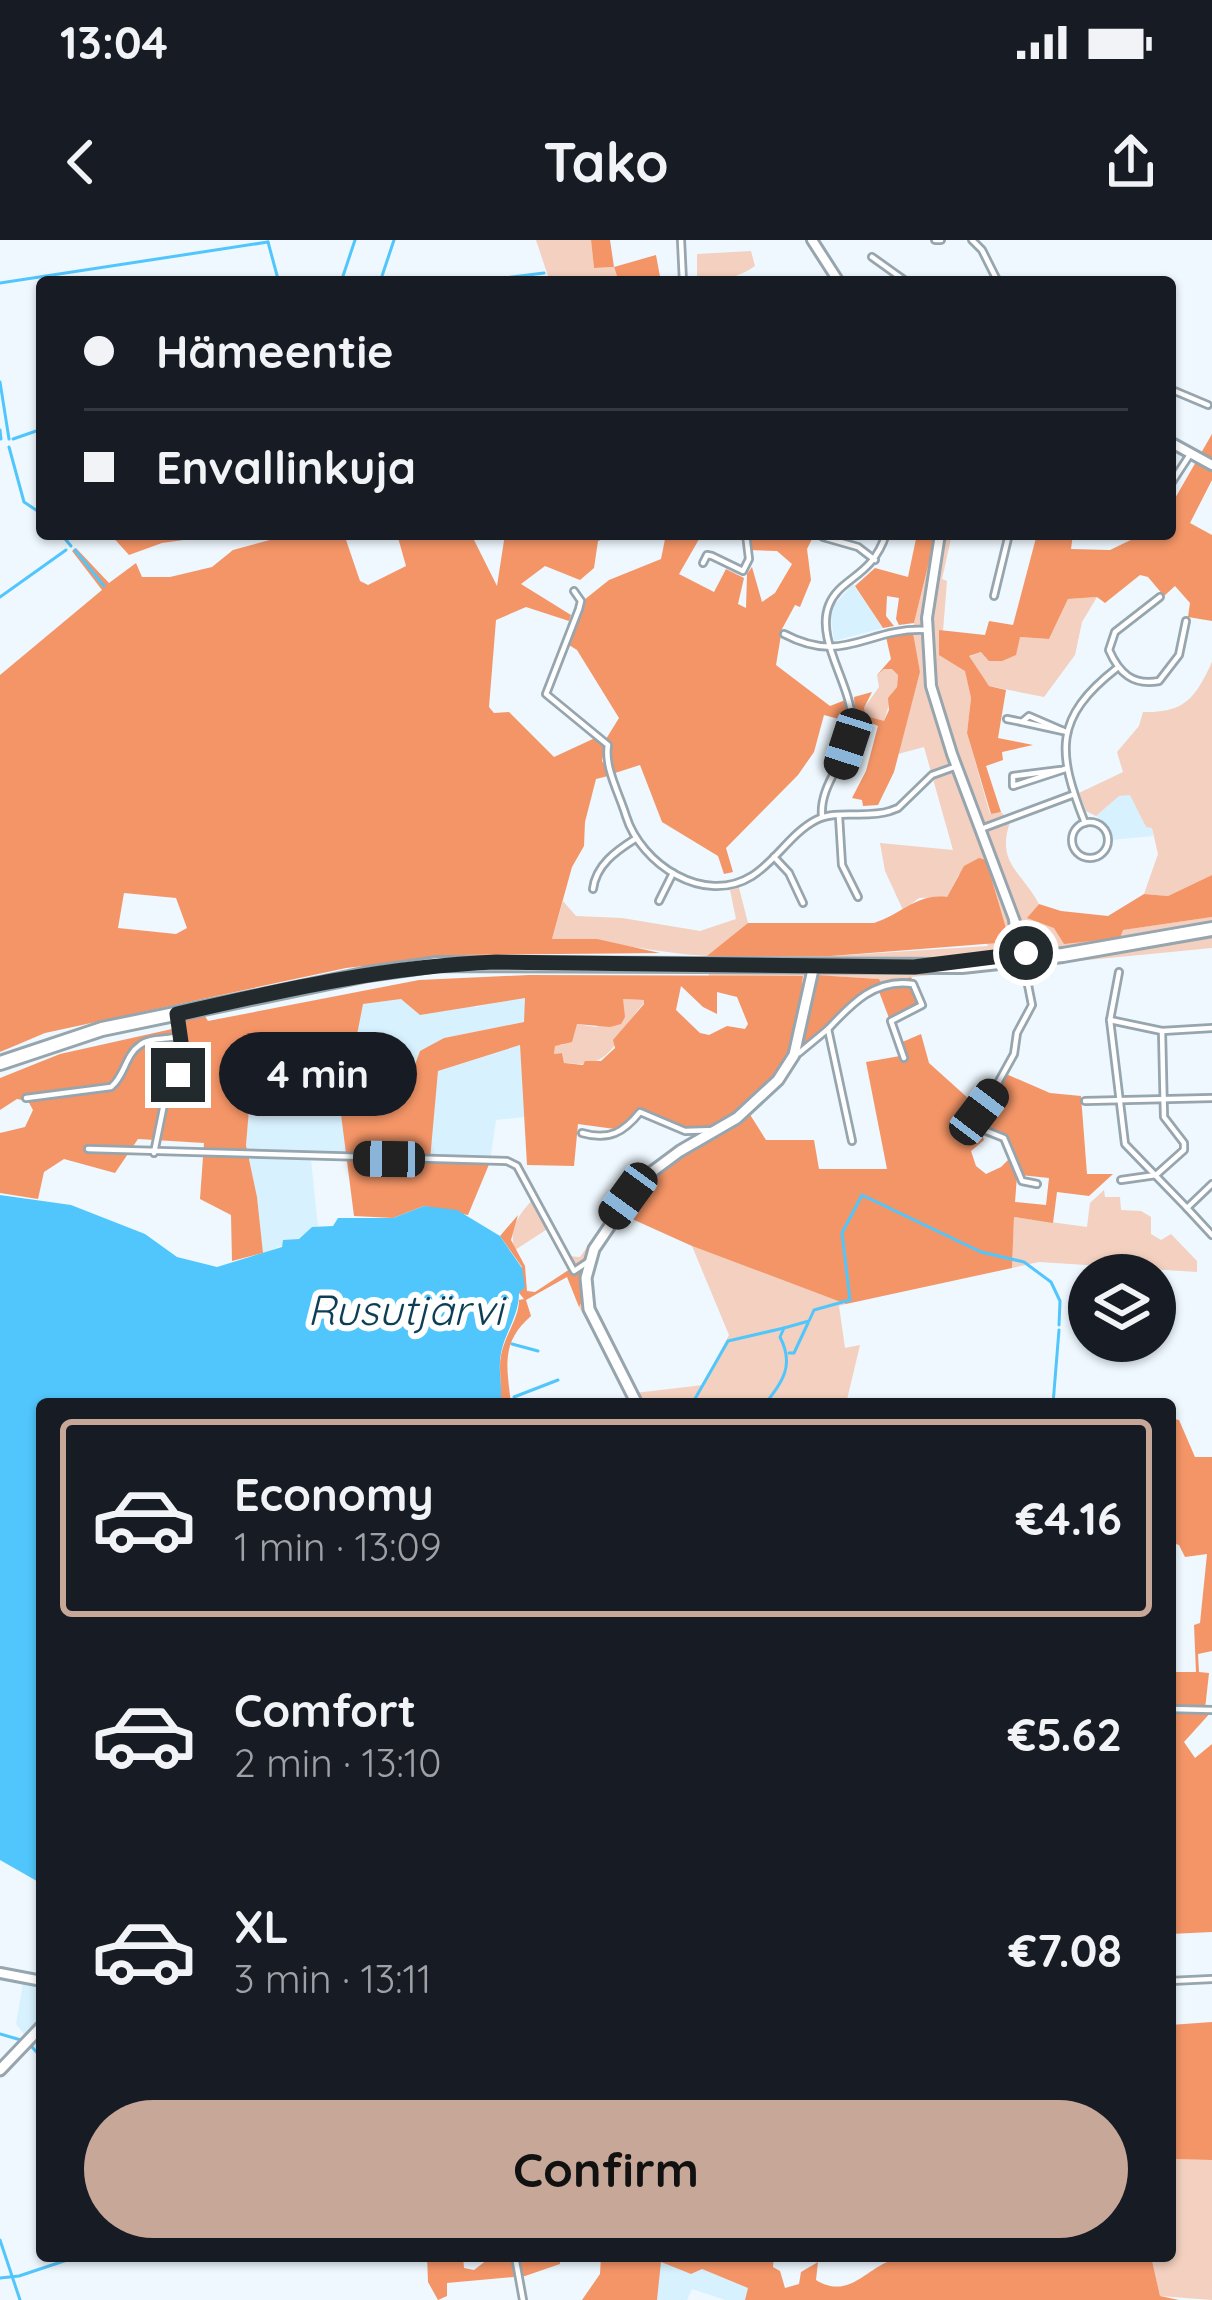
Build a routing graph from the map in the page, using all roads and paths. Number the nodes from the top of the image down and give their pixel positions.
1 (681, 240) edge
2 (812, 240) edge
3 (972, 240) edge
4 (872, 257) dead end
5 (683, 276) edge
6 (834, 276) edge
7 (899, 276) edge
8 (995, 276) edge
9 (1176, 391) edge
10 (1208, 405) dead end
11 (1176, 445) edge
12 (1191, 453) junction
13 (1212, 465) edge
14 (1176, 476) edge
15 (747, 540) edge
16 (836, 540) edge
17 (883, 540) edge
18 (939, 540) edge
19 (1008, 540) edge
20 (875, 560) junction
21 (703, 563) dead end
22 (574, 591) dead end
23 (994, 596) dead end
24 (1160, 597) dead end
25 (1186, 621) dead end
26 (926, 630) junction
27 (784, 634) dead end
28 (831, 648) junction
29 (1117, 668) junction
30 (1007, 719) dead end
31 (1065, 732) junction
32 (957, 766) junction
33 (1063, 769) junction
34 (1073, 794) junction
35 (822, 816) junction
36 (838, 816) junction
37 (1085, 823) junction
38 (982, 829) junction
39 (635, 839) junction
40 (774, 857) junction
41 (673, 873) junction
42 (593, 889) dead end
43 (858, 896) dead end
44 (658, 901) dead end
45 (802, 903) dead end
46 (1212, 932) edge
47 (1022, 956) junction
48 (811, 965) junction
49 (1119, 972) dead end
50 (177, 1014) junction
51 (1110, 1020) junction
52 (1212, 1028) edge
53 (828, 1029) junction
54 (1162, 1031) junction
55 (180, 1036) junction
56 (794, 1055) junction
57 (904, 1058) dead end
58 (0, 1063) edge
59 (26, 1098) dead end
60 (1212, 1098) edge
61 (1118, 1100) junction
62 (1163, 1100) junction
63 (1085, 1101) dead end
64 (716, 1130) junction
65 (582, 1133) dead end
66 (852, 1141) dead end
67 (88, 1149) dead end
68 (154, 1153) junction
69 (1156, 1175) junction
70 (1121, 1180) dead end
71 (1037, 1184) dead end
72 (1212, 1184) edge
73 (1187, 1208) junction
74 (1212, 1235) edge
75 (589, 1261) junction
76 (634, 1398) edge
77 (1176, 1709) edge
78 (1212, 1710) edge
79 (0, 1973) edge
80 (1212, 1979) edge
81 (36, 1980) edge
82 (1176, 1981) edge
83 (36, 2032) edge
84 (0, 2071) edge
85 (515, 2262) edge
86 (523, 2300) edge

1 - 5 street
2 - 6 street
3 - 8 street
4 - 7 street
9 - 10 street
11 - 12 street
12 - 13 street
12 - 14 street
15 - 21 street
16 - 20 street
17 - 20 street
18 - 26 street
19 - 23 street
20 - 28 street
22 - 39 street
24 - 29 street
25 - 29 street
26 - 28 street
26 - 32 street
27 - 28 street
28 - 35 street
29 - 31 street
30 - 31 street
31 - 33 street
32 - 36 street
32 - 38 street
33 - 33 street
33 - 34 street
34 - 37 street
34 - 38 street
35 - 36 street
35 - 40 street
36 - 43 street
37 - 37 street
38 - 47 street
39 - 41 street
39 - 42 street
40 - 41 street
40 - 45 street
41 - 44 street
46 - 47 main road
47 - 48 main road
47 - 71 street
48 - 50 main road
48 - 56 main road
49 - 51 street
50 - 55 street
50 - 58 main road
51 - 54 street
51 - 61 street
52 - 54 street
53 - 56 street
53 - 57 street
53 - 66 street
54 - 62 street
55 - 59 street
55 - 68 street
56 - 64 main road
60 - 62 street
61 - 62 street
61 - 63 street
61 - 69 street
62 - 69 street
64 - 65 street
64 - 75 main road
67 - 68 street
68 - 75 street
69 - 70 street
69 - 73 street
72 - 73 street
73 - 74 street
75 - 76 main road
77 - 78 street
79 - 81 street
80 - 82 street
83 - 84 main road
85 - 86 street

